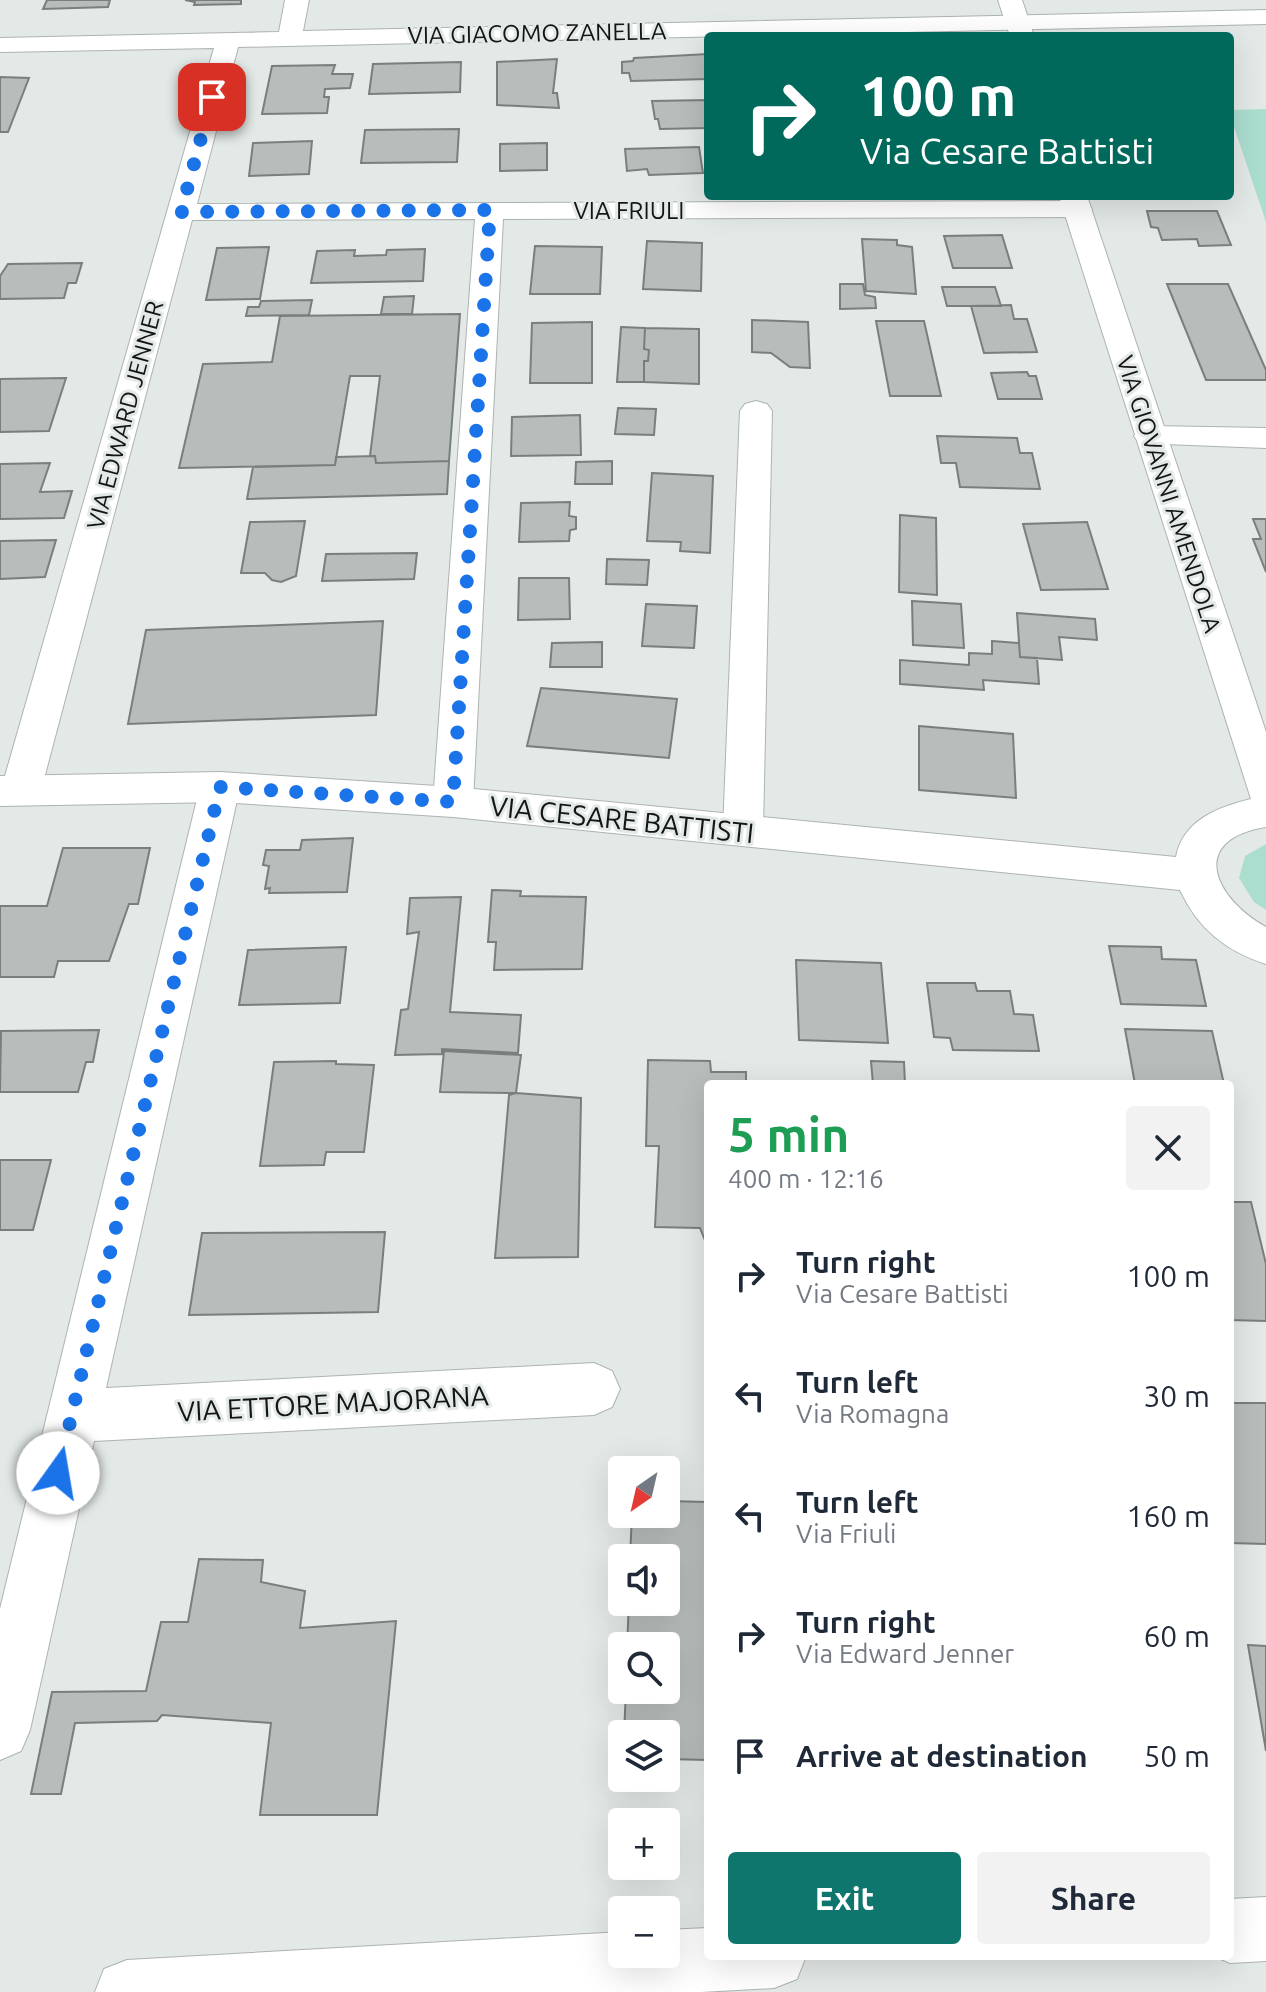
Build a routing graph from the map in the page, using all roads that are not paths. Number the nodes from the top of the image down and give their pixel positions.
1 (297, 0) edge
2 (1266, 17) edge
3 (1016, 19) edge
4 (290, 39) junction
5 (228, 40) junction
6 (0, 45) edge
7 (1076, 202) edge
8 (490, 210) junction
9 (181, 212) junction
10 (756, 411) dead end
11 (1150, 436) junction
12 (1266, 438) edge
13 (220, 787) junction
14 (11, 790) edge
15 (1266, 791) edge
16 (453, 802) junction
17 (1266, 812) edge
18 (743, 830) junction
19 (1195, 875) junction
20 (1266, 947) edge
21 (594, 1389) dead end
22 (71, 1416) junction
23 (0, 1730) edge
24 (1266, 1929) edge
25 (1234, 1931) edge
26 (704, 1960) edge
27 (127, 1992) edge

1 - 4 street
2 - 3 street, VIA GIACOMO ZANELLA
3 - 4 street, VIA GIACOMO ZANELLA
4 - 5 street, VIA GIACOMO ZANELLA
5 - 6 street, VIA GIACOMO ZANELLA
5 - 9 street, VIA EDWARD JENNER
7 - 8 street, VIA FRIULI
7 - 11 street, VIA GIOVANNI AMENDOLA
8 - 9 street, VIA FRIULI
8 - 16 street
9 - 14 street, VIA EDWARD JENNER
10 - 18 street
11 - 12 street
11 - 15 street, VIA GIOVANNI AMENDOLA
13 - 14 street, VIA CESARE BATTISTI
13 - 16 street, VIA CESARE BATTISTI
13 - 22 street
16 - 18 street, VIA CESARE BATTISTI
17 - 19 street
18 - 19 street, VIA CESARE BATTISTI
19 - 20 street
21 - 22 street, VIA ETTORE MAJORANA
22 - 23 street
24 - 25 street
26 - 27 street

